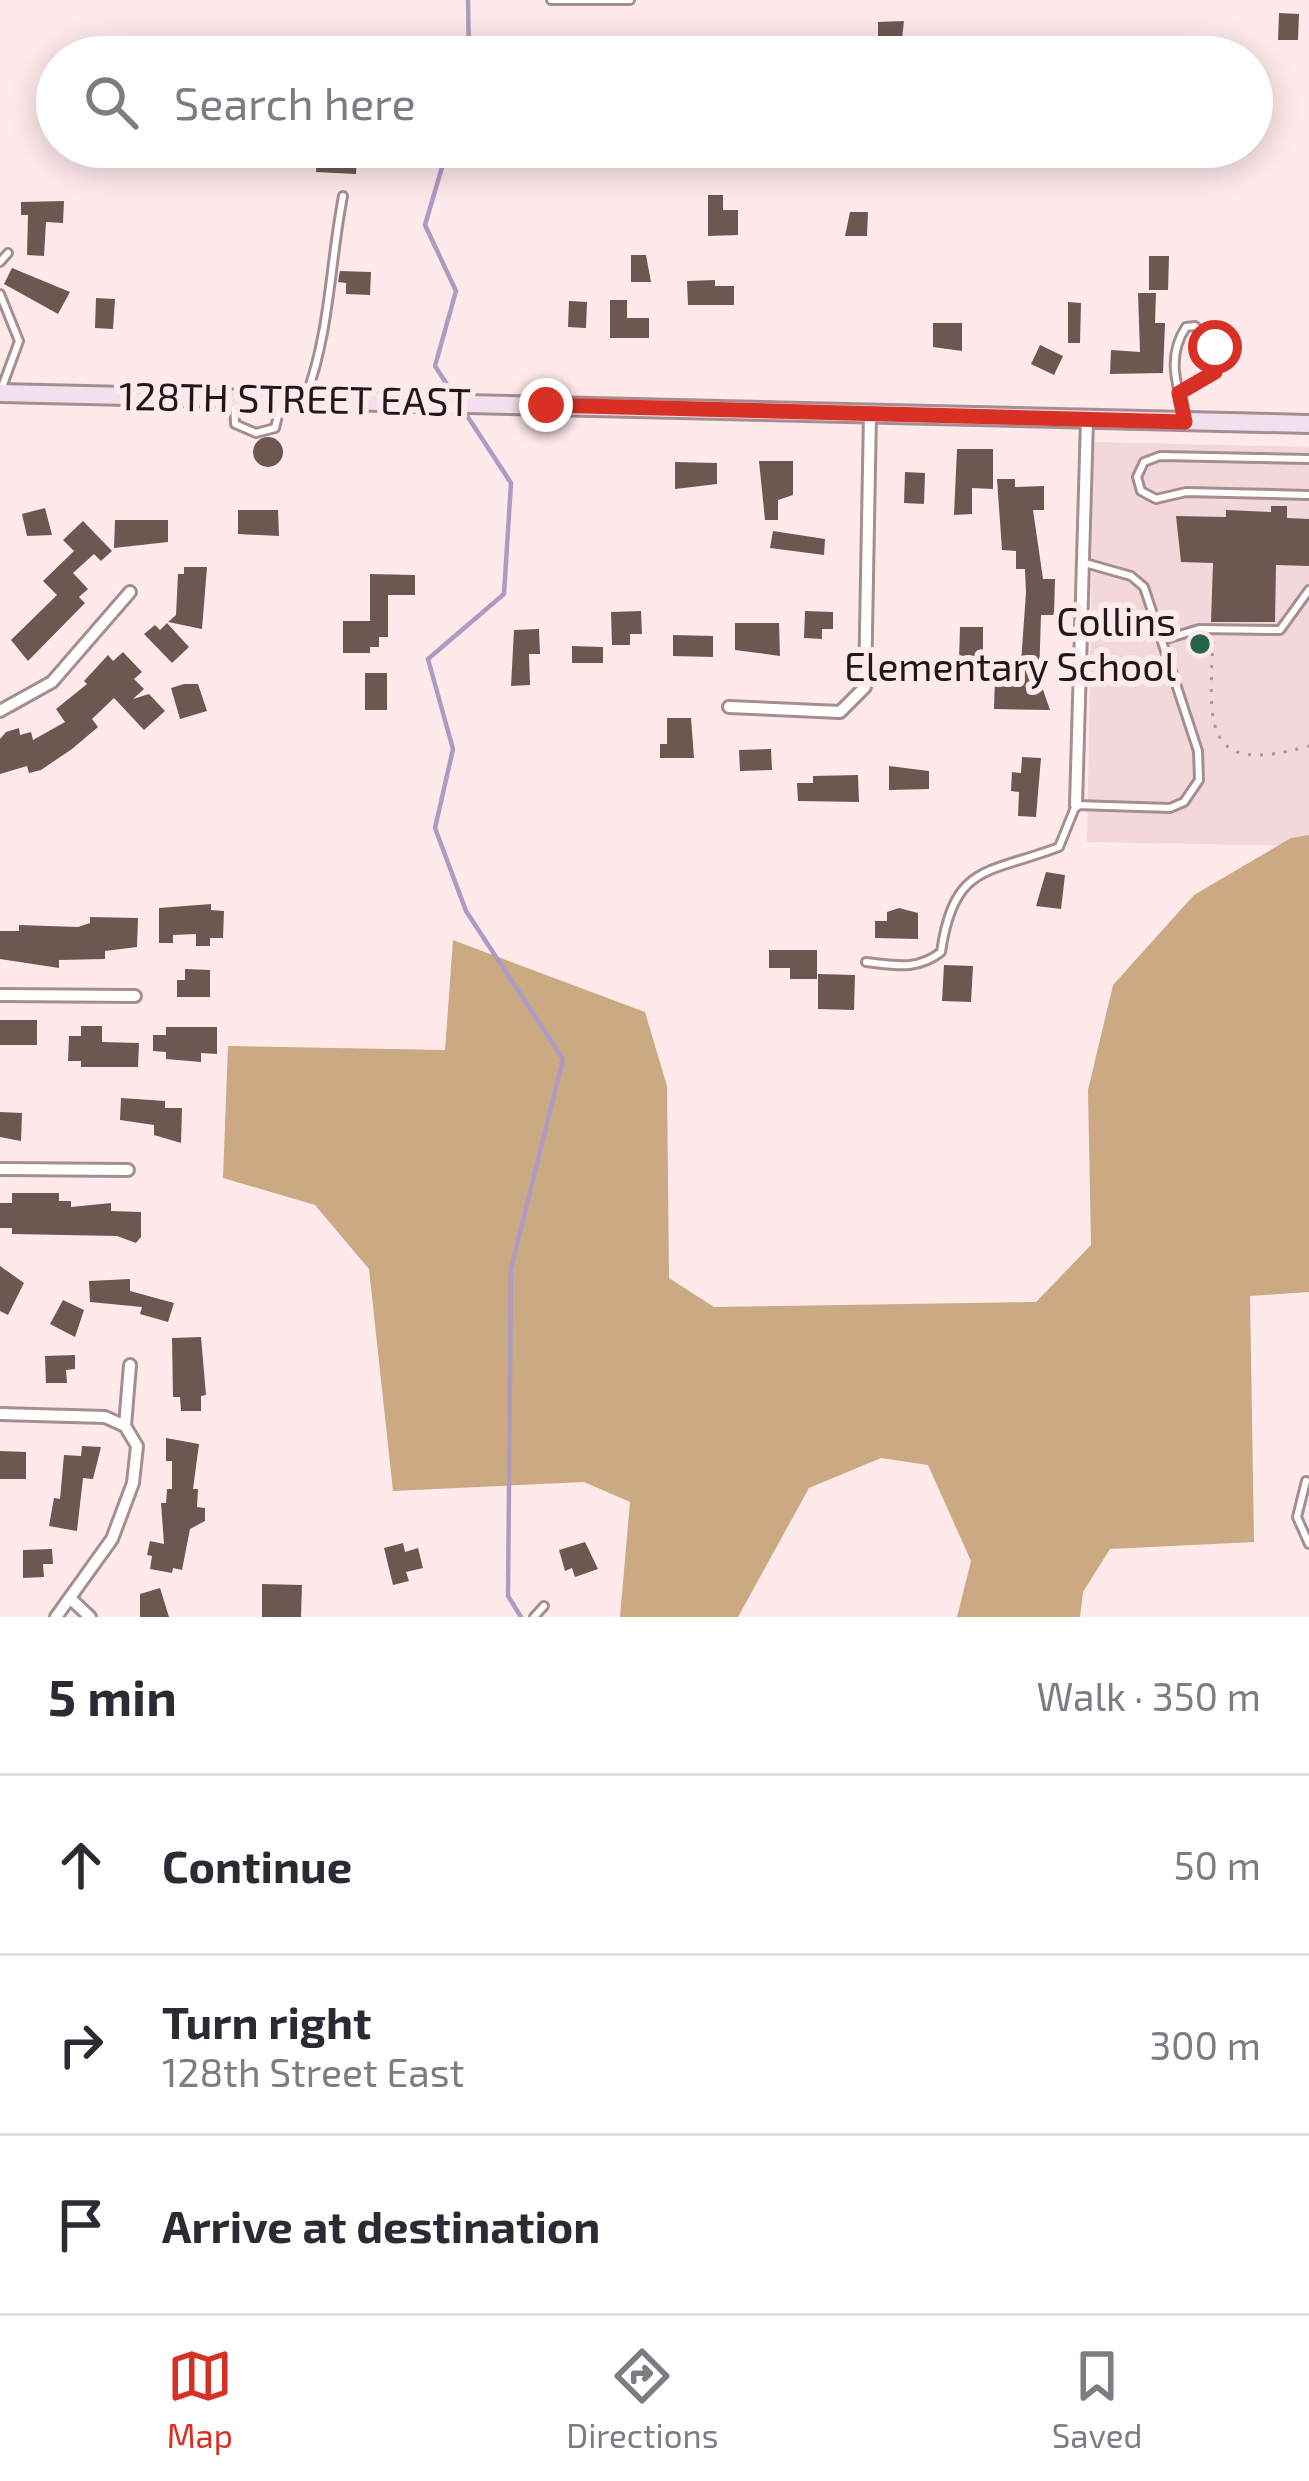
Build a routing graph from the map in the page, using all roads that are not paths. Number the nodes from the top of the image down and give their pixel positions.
1 (551, 0) edge
2 (630, 0) edge
3 (343, 196) dead end
4 (8, 253) dead end
5 (0, 262) edge
6 (0, 294) edge
7 (0, 393) edge
8 (1179, 393) junction
9 (234, 398) junction
10 (282, 399) junction
11 (305, 400) junction
12 (870, 412) junction
13 (1088, 419) junction
14 (1185, 422) junction
15 (1309, 424) edge
16 (1309, 459) edge
17 (1309, 495) edge
18 (1084, 563) junction
19 (1309, 590) edge
20 (130, 592) dead end
21 (1162, 640) junction
22 (729, 706) dead end
23 (0, 711) edge
24 (1076, 806) junction
25 (866, 962) dead end
26 (0, 995) edge
27 (135, 996) dead end
28 (0, 1168) edge
29 (128, 1170) dead end
30 (130, 1365) dead end
31 (0, 1414) edge
32 (125, 1426) junction
33 (1306, 1481) edge
34 (1309, 1544) edge
35 (70, 1598) junction
36 (544, 1606) dead end
37 (56, 1617) edge
38 (89, 1617) edge
39 (534, 1617) edge

1 - 2 lane
3 - 11 lane
4 - 5 lane
6 - 7 lane
7 - 9 street, 128TH STREET EAST
8 - 8 lane
8 - 14 lane
9 - 10 street, 128TH STREET EAST
9 - 10 lane
10 - 11 street, 128TH STREET EAST
11 - 12 street, 128TH STREET EAST
12 - 13 street, 128TH STREET EAST
12 - 22 street
13 - 14 street, 128TH STREET EAST
13 - 18 street
14 - 15 street, 128TH STREET EAST
16 - 17 lane
18 - 21 lane
18 - 24 street
19 - 21 lane
20 - 23 street
21 - 24 lane
24 - 25 lane
26 - 27 street
28 - 29 street
30 - 32 street
31 - 32 street
32 - 35 street
33 - 34 lane
35 - 37 street
35 - 38 street
36 - 39 lane

